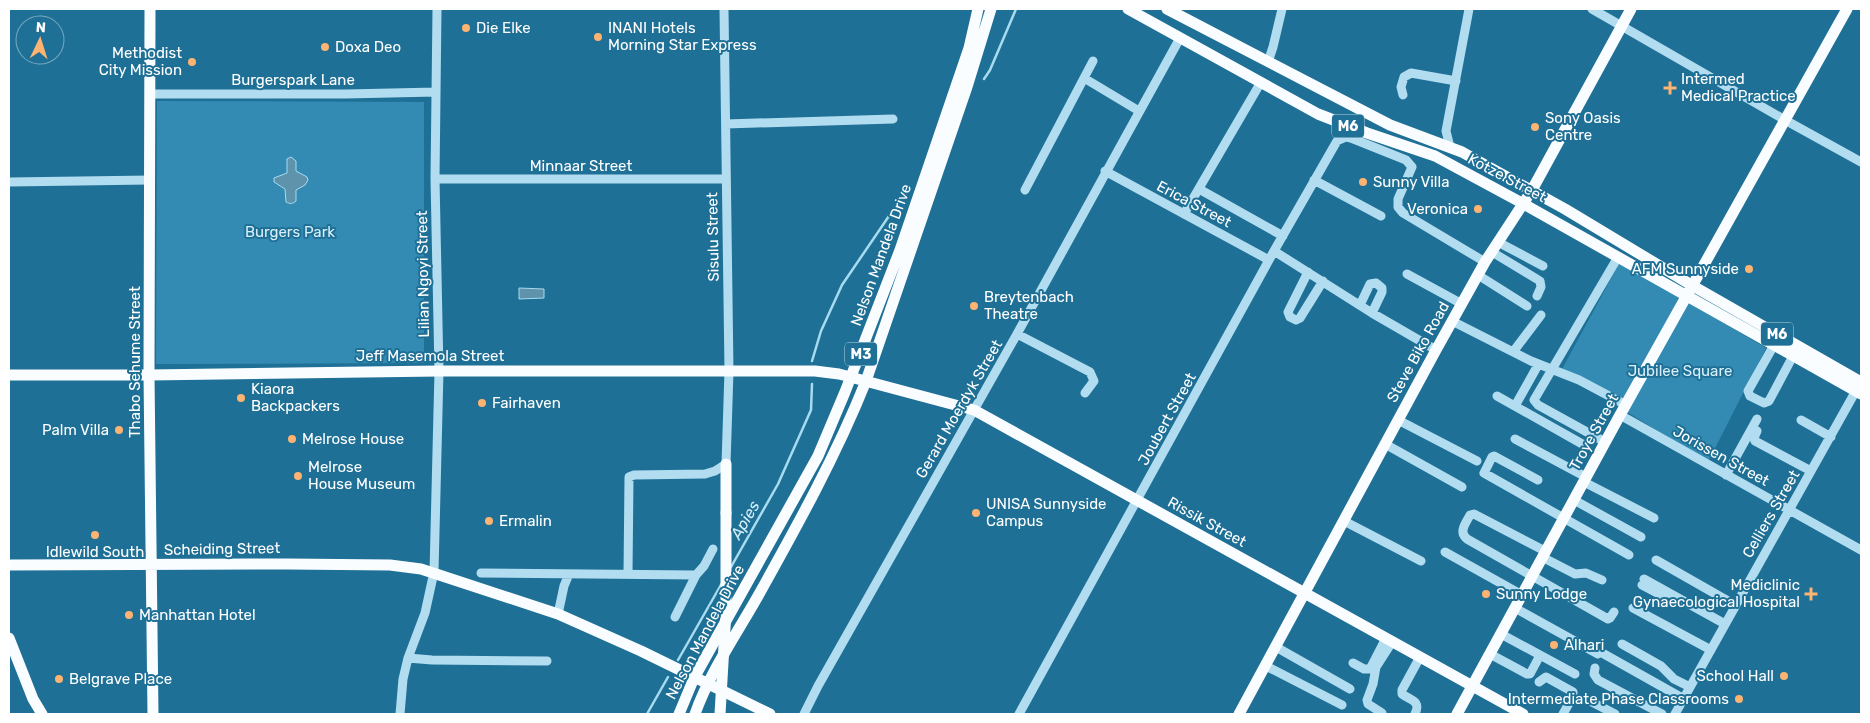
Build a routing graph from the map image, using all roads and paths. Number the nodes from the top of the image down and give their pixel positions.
1 (150, 9) edge
2 (437, 9) edge
3 (724, 9) edge
4 (978, 9) edge
5 (991, 9) edge
6 (1128, 9) edge
7 (1167, 9) edge
8 (1282, 9) edge
9 (1469, 9) edge
10 (1592, 9) edge
11 (1631, 9) edge
12 (1847, 9) edge
13 (1623, 25) junction
14 (1180, 38) junction
15 (1093, 61) dead end
16 (1268, 62) junction
17 (1084, 78) junction
18 (1456, 81) junction
19 (1261, 82) junction
20 (436, 92) junction
21 (150, 94) junction
22 (1403, 95) dead end
23 (1139, 111) junction
24 (893, 119) dead end
25 (1785, 120) junction
26 (726, 124) junction
27 (1446, 131) junction
28 (1433, 141) junction
29 (1450, 147) junction
30 (1861, 162) edge
31 (1106, 171) junction
32 (435, 179) junction
33 (726, 179) junction
34 (150, 180) junction
35 (1314, 180) junction
36 (9, 182) edge
37 (1199, 189) junction
38 (1025, 190) dead end
39 (1532, 190) junction
40 (1522, 203) junction
41 (1184, 214) junction
42 (1381, 216) dead end
43 (1282, 236) junction
44 (1498, 242) junction
45 (1274, 251) junction
46 (1488, 257) junction
47 (1618, 257) junction
48 (1269, 260) junction
49 (1543, 266) dead end
50 (1308, 272) junction
51 (1407, 274) dead end
52 (1478, 275) junction
53 (1323, 281) junction
54 (1693, 286) junction
55 (1537, 296) dead end
56 (1687, 297) junction
57 (1462, 304) junction
58 (1360, 305) junction
59 (1527, 306) dead end
60 (1372, 313) junction
61 (1541, 315) dead end
62 (1452, 321) junction
63 (1017, 334) junction
64 (1774, 346) junction
65 (1436, 350) junction
66 (1513, 352) junction
67 (1793, 356) junction
68 (1538, 365) junction
69 (1552, 369) junction
70 (438, 371) junction
71 (729, 371) junction
72 (9, 375) edge
73 (149, 375) junction
74 (851, 377) junction
75 (866, 381) junction
76 (1860, 386) edge
77 (1085, 393) dead end
78 (1497, 396) dead end
79 (1626, 405) junction
80 (1515, 406) junction
81 (974, 410) junction
82 (1620, 415) junction
83 (1757, 419) dead end
84 (1398, 420) junction
85 (1801, 420) dead end
86 (1756, 431) dead end
87 (1831, 437) junction
88 (1515, 439) dead end
89 (1605, 442) junction
90 (1385, 444) junction
91 (1584, 445) dead end
92 (1477, 461) dead end
93 (726, 464) junction
94 (1811, 471) junction
95 (1726, 474) junction
96 (1585, 479) junction
97 (1538, 480) dead end
98 (1462, 487) dead end
99 (1138, 500) junction
100 (1574, 500) junction
101 (1788, 509) junction
102 (1654, 518) dead end
103 (1563, 519) junction
104 (1344, 521) junction
105 (1641, 537) dead end
106 (714, 549) dead end
107 (1861, 550) edge
108 (1444, 552) dead end
109 (1544, 554) junction
110 (1629, 555) dead end
111 (1660, 560) dead end
112 (1421, 561) dead end
113 (1454, 562) dead end
114 (9, 565) edge
115 (151, 565) junction
116 (434, 572) junction
117 (481, 573) dead end
118 (569, 574) junction
119 (628, 574) junction
120 (696, 575) junction
121 (1532, 577) junction
122 (1602, 580) dead end
123 (1643, 582) dead end
124 (1305, 594) junction
125 (1519, 600) junction
126 (1737, 603) junction
127 (1633, 608) dead end
128 (1614, 612) dead end
129 (558, 614) junction
130 (675, 617) dead end
131 (1724, 626) junction
132 (1501, 634) junction
133 (9, 638) edge
134 (1389, 640) junction
135 (1622, 644) dead end
136 (1276, 647) junction
137 (1711, 650) junction
138 (1490, 654) junction
139 (1420, 657) junction
140 (408, 658) junction
141 (1538, 659) dead end
142 (547, 661) dead end
143 (1353, 663) dead end
144 (1266, 666) junction
145 (1595, 668) dead end
146 (1575, 674) dead end
147 (694, 678) junction
148 (1540, 682) dead end
149 (707, 685) junction
150 (1472, 686) junction
151 (1690, 687) junction
152 (1350, 689) dead end
153 (1684, 699) junction
154 (1590, 701) dead end
155 (1342, 705) dead end
156 (1382, 713) dead end
157 (42, 714) edge
158 (153, 714) edge
159 (400, 714) edge
160 (679, 714) edge
161 (695, 714) edge
162 (720, 714) edge
163 (770, 714) edge
164 (804, 714) edge
165 (1019, 714) edge
166 (1239, 714) edge
167 (1415, 714) edge
168 (1457, 714) edge
169 (1522, 714) edge
170 (1563, 714) edge
171 (1615, 714) edge
172 (1662, 714) edge
173 (1675, 714) edge

1 - 21 main road, Thabo Sehume Street
2 - 20 street, Lilian Ngoyi Street
3 - 26 street, Sisulu Street
4 - 74 main road, Nelson Mandela Drive / M3
5 - 75 main road, Nelson Mandela Drive / M3
6 - 14 main road, Kotze Street / M6
7 - 16 main road, Kotze Street / M6
8 - 16 street
9 - 18 street
10 - 13 street
11 - 13 main road, Steve Biko Road
12 - 25 main road, Troye Street
13 - 25 street
13 - 39 main road, Steve Biko Road
14 - 19 main road, Kotze Street / M6
14 - 23 street, Gerard Moerdyk Street
15 - 17 street
16 - 28 main road, Kotze Street / M6
17 - 23 street
17 - 38 street
18 - 22 street
18 - 27 street
19 - 37 street
19 - 40 main road, Kotze Street / M6
20 - 21 street, Burgerspark Lane
20 - 32 street, Lilian Ngoyi Street
21 - 34 main road, Thabo Sehume Street
23 - 31 street, Gerard Moerdyk Street
24 - 26 street
25 - 30 street
25 - 54 main road, Troye Street
26 - 33 street, Sisulu Street
27 - 28 street
27 - 29 street
28 - 29 main road, Kotze Street / M6
29 - 39 main road, Kotze Street / M6
31 - 41 street, Erica Street
31 - 63 street, Gerard Moerdyk Street
32 - 33 street, Minnaar Street
32 - 70 street, Lilian Ngoyi Street
33 - 71 street, Sisulu Street
34 - 36 street
34 - 73 main road, Thabo Sehume Street
35 - 42 street
35 - 43 street, Joubert Street
35 - 46 street, Joubert Street
37 - 41 street
37 - 43 street
39 - 40 main road, Steve Biko Road
39 - 54 main road, Kotze Street / M6
40 - 44 main road, Steve Biko Road
40 - 47 main road, Kotze Street / M6
41 - 48 street, Erica Street
43 - 45 street, Joubert Street
44 - 46 main road, Steve Biko Road
44 - 49 street
45 - 48 street, Joubert Street
45 - 50 street
46 - 52 main road, Steve Biko Road
46 - 55 street
47 - 56 main road, Kotze Street / M6
47 - 69 street
48 - 99 street, Joubert Street
50 - 53 street
50 - 53 street
51 - 57 street
52 - 57 main road, Steve Biko Road
52 - 59 street
53 - 58 street
54 - 56 main road, Troye Street
54 - 76 main road, Kotze Street / M6
56 - 64 main road, Kotze Street / M6
56 - 79 main road, Troye Street
57 - 62 main road, Steve Biko Road
58 - 60 street
58 - 60 street
60 - 65 street
61 - 66 street
62 - 65 main road, Steve Biko Road
62 - 66 street
63 - 77 street
63 - 81 street, Gerard Moerdyk Street
64 - 67 main road, Kotze Street / M6
64 - 67 street
65 - 84 main road, Steve Biko Road
66 - 68 street
67 - 76 main road, Kotze Street / M6
68 - 69 street
68 - 80 street
69 - 79 street
69 - 89 street
70 - 71 main road, Jeff Masemola Street
70 - 73 main road, Jeff Masemola Street
70 - 116 street, Lilian Ngoyi Street
71 - 74 main road, Jeff Masemola Street
71 - 93 street, Sisulu Street
72 - 73 main road, Jeff Masemola Street
73 - 115 main road, Thabo Sehume Street
74 - 75 main road, Jeff Masemola Street
74 - 147 main road, Nelson Mandela Drive / M3
75 - 81 main road, Rissik Street
75 - 149 main road, Nelson Mandela Drive / M3
76 - 87 street, Celliers Street
78 - 80 street
79 - 82 main road, Troye Street
80 - 91 street
81 - 99 main road, Rissik Street
81 - 164 street, Gerard Moerdyk Street
82 - 89 main road, Troye Street
82 - 95 street, Jorissen Street
83 - 95 street
84 - 90 main road, Steve Biko Road
84 - 92 street
85 - 87 street
86 - 94 street
87 - 94 street, Celliers Street
88 - 96 street
89 - 96 main road, Troye Street
90 - 98 street
90 - 104 main road, Steve Biko Road
93 - 119 street
93 - 162 main road, bridge
94 - 101 street, Celliers Street
95 - 101 street, Jorissen Street
96 - 100 main road, Troye Street
96 - 102 street
97 - 103 street
99 - 124 main road, Rissik Street
99 - 165 street, Joubert Street
100 - 103 main road, Troye Street
100 - 105 street
101 - 107 street, Jorissen Street
101 - 126 street, Celliers Street
103 - 109 main road, Troye Street
103 - 110 street
104 - 112 street
104 - 124 main road, Steve Biko Road
106 - 120 street
108 - 125 street
109 - 121 main road, Troye Street
109 - 121 street
109 - 122 street
111 - 126 street
113 - 125 street
114 - 115 main road, Scheiding Street
115 - 116 main road, Scheiding Street
115 - 158 main road, Thabo Sehume Street
116 - 129 main road, Scheiding Street
116 - 140 street, Lilian Ngoyi Street
117 - 118 street
118 - 119 street
118 - 129 street
119 - 120 street
120 - 130 street
121 - 125 main road, Troye Street
121 - 128 street
123 - 131 street
124 - 134 main road, Rissik Street
124 - 136 main road, Steve Biko Road
125 - 132 main road, Troye Street
125 - 153 street
126 - 131 street, Celliers Street
127 - 137 street
129 - 147 main road, Scheiding Street
131 - 137 street, Celliers Street
132 - 138 main road, Troye Street
132 - 146 street
133 - 157 main road
134 - 139 main road, Rissik Street
134 - 143 street
134 - 156 street
135 - 151 street
136 - 144 main road, Steve Biko Road
136 - 152 street
137 - 151 street, Celliers Street
138 - 141 street
138 - 150 main road, Troye Street
139 - 150 main road, Rissik Street
139 - 167 street
140 - 142 street
140 - 159 street, Lilian Ngoyi Street
144 - 155 street
144 - 166 main road, Steve Biko Road
145 - 172 street
147 - 149 main road, Scheiding Street
147 - 160 main road, Nelson Mandela Drive / M3
148 - 170 street
149 - 161 main road, Nelson Mandela Drive / M3
149 - 163 main road, Scheiding Street
150 - 168 main road, Troye Street
150 - 169 main road, Rissik Street
151 - 153 street, Celliers Street
153 - 173 street, Celliers Street
154 - 171 street

